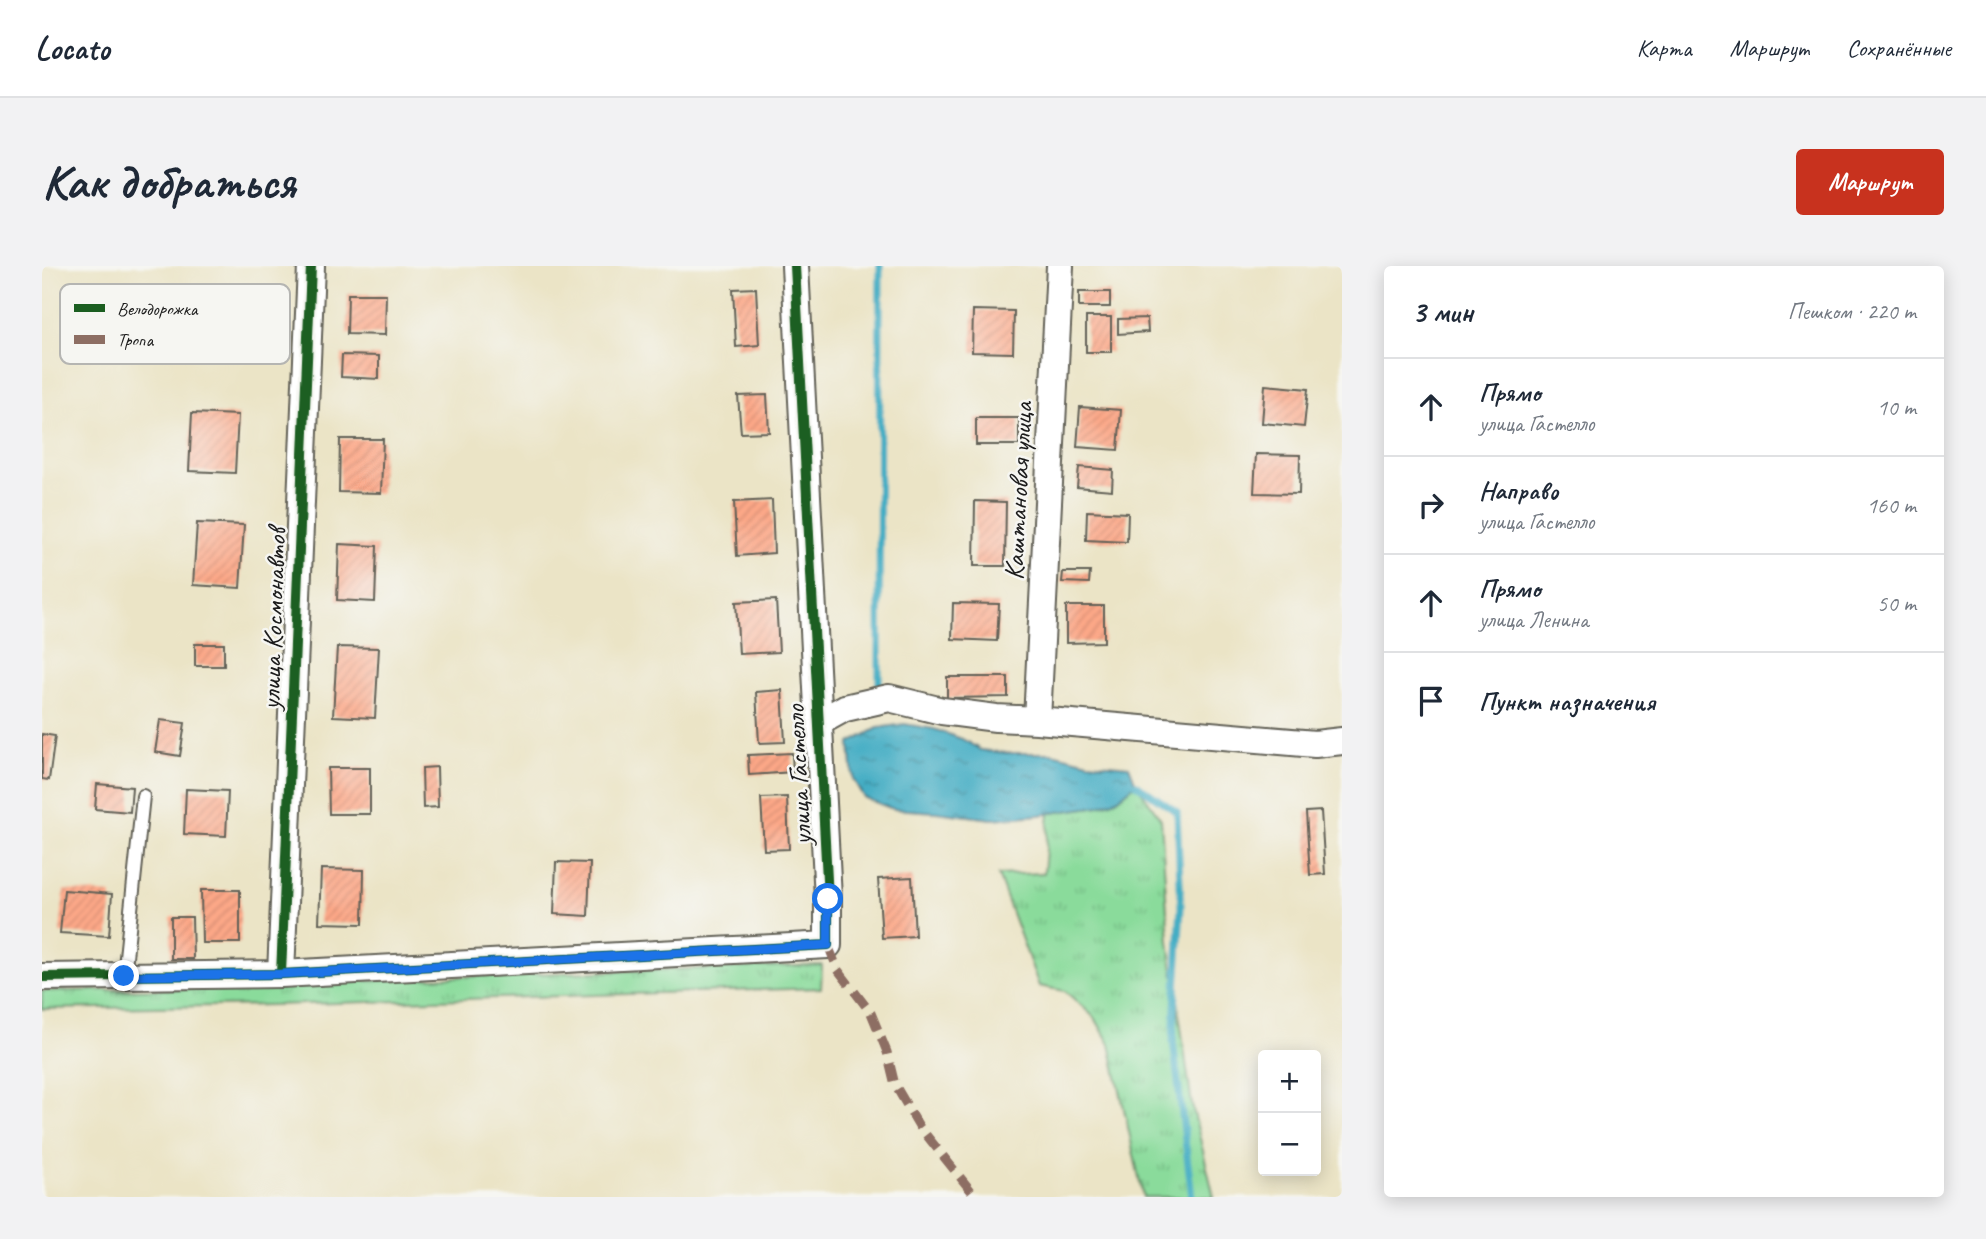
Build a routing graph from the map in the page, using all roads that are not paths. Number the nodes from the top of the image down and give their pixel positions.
1 (311, 266) edge
2 (795, 266) edge
3 (1060, 266) edge
4 (1037, 720) junction
5 (818, 723) junction
6 (1342, 741) edge
7 (143, 796) dead end
8 (281, 974) junction
9 (124, 976) junction
10 (42, 977) edge

1 - 8 street, улица Космонавтов
2 - 5 street, улица Гастелло
3 - 4 street, Каштановая улица
4 - 5 street
4 - 6 street
5 - 8 street, улица Гастелло
7 - 9 lane
8 - 9 street
9 - 10 street

